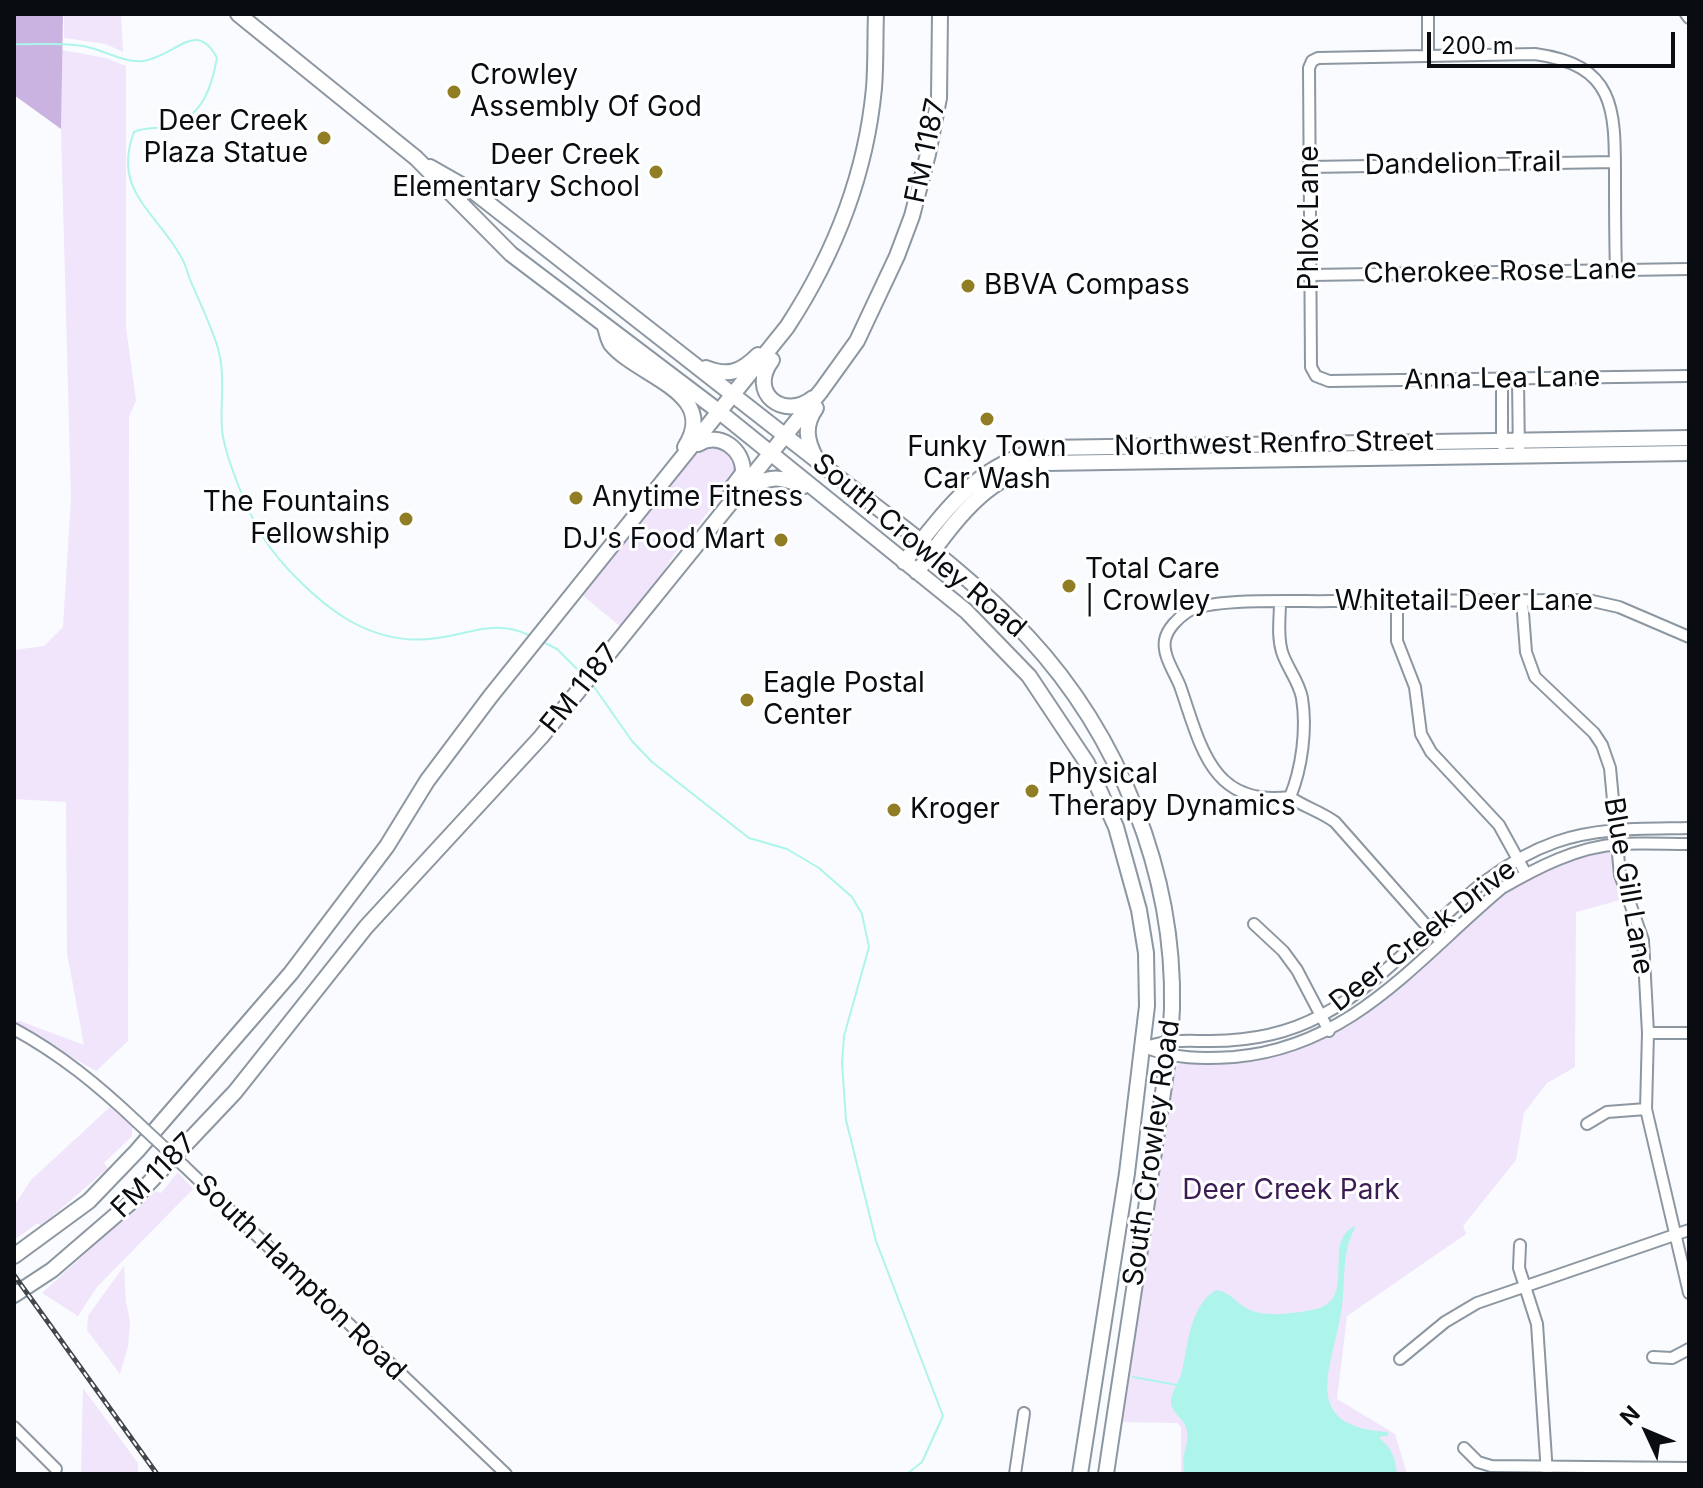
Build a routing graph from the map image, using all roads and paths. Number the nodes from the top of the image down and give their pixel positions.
1 (238, 14) edge
2 (876, 14) edge
3 (940, 14) edge
4 (1428, 14) edge
5 (1428, 56) junction
6 (416, 158) junction
7 (1615, 162) junction
8 (1310, 167) junction
9 (845, 216) junction
10 (567, 266) junction
11 (1689, 269) edge
12 (1616, 270) junction
13 (1311, 275) junction
14 (552, 286) junction
15 (605, 327) junction
16 (857, 341) junction
17 (772, 348) junction
18 (694, 363) junction
19 (1316, 376) joint
20 (1689, 376) edge
21 (1518, 378) junction
22 (1502, 379) junction
23 (821, 391) junction
24 (735, 395) junction
25 (721, 413) junction
26 (786, 436) junction
27 (1689, 438) edge
28 (1502, 441) junction
29 (1519, 441) junction
30 (689, 451) junction
31 (1689, 453) edge
32 (771, 454) junction
33 (1503, 457) junction
34 (1519, 457) junction
35 (818, 462) junction
36 (1018, 462) junction
37 (744, 487) junction
38 (812, 487) junction
39 (920, 542) junction
40 (933, 552) junction
41 (688, 555) junction
42 (904, 562) junction
43 (595, 567) junction
44 (917, 572) junction
45 (1522, 600) junction
46 (1397, 601) junction
47 (1280, 602) junction
48 (1689, 637) edge
49 (1089, 716) junction
50 (1067, 730) junction
51 (1290, 797) junction
52 (1689, 828) edge
53 (1615, 830) junction
54 (1617, 844) junction
55 (1689, 844) edge
56 (1518, 860) junction
57 (1526, 874) junction
58 (1254, 924) dead end
59 (1430, 929) junction
60 (1441, 942) junction
61 (1321, 1016) junction
62 (14, 1029) edge
63 (1329, 1031) junction
64 (1648, 1033) junction
65 (1689, 1033) edge
66 (1169, 1039) junction
67 (1144, 1047) junction
68 (1167, 1056) junction
69 (1646, 1109) junction
70 (1587, 1124) dead end
71 (1689, 1230) edge
72 (1675, 1234) junction
73 (1520, 1245) dead end
74 (14, 1256) edge
75 (1525, 1286) junction
76 (1689, 1293) edge
77 (14, 1295) edge
78 (1689, 1349) edge
79 (1653, 1357) dead end
80 (1400, 1359) dead end
81 (1024, 1413) dead end
82 (14, 1427) edge
83 (1464, 1448) dead end
84 (1689, 1468) edge
85 (56, 1469) dead end
86 (1547, 1470) edge
87 (506, 1474) edge
88 (1015, 1474) edge
89 (1080, 1474) edge
90 (1106, 1474) edge

1 - 6 main road, South Crowley Road
2 - 9 main road, FM 1187 / FM 1187
3 - 16 main road, FM 1187 / FM 1187
4 - 5 street
5 - 7 street
5 - 8 street, Phlox Lane
6 - 10 main road, South Crowley Road
6 - 14 main road, South Crowley Road
7 - 8 street, Dandelion Trail
7 - 12 street
8 - 13 street, Phlox Lane
9 - 17 main road, FM 1187 / FM 1187
9 - 23 main road
10 - 14 main road
10 - 18 main road, South Crowley Road
11 - 12 street, Cherokee Rose Lane
12 - 13 street, Cherokee Rose Lane
13 - 19 street, Phlox Lane
14 - 15 main road, South Crowley Road
15 - 25 main road, South Crowley Road
15 - 43 main road
16 - 23 main road, FM 1187 / FM 1187
16 - 35 main road
17 - 18 main road
17 - 24 main road, FM 1187 / FM 1187
18 - 24 main road, South Crowley Road
19 - 22 street, Anna Lea Lane
20 - 21 street, Anna Lea Lane
21 - 22 street, Anna Lea Lane
21 - 29 street
22 - 28 street
23 - 26 main road, FM 1187 / FM 1187
24 - 25 main road, FM 1187 / FM 1187
24 - 26 main road, South Crowley Road
25 - 30 main road, FM 1187 / FM 1187
25 - 32 main road, South Crowley Road
26 - 32 main road, FM 1187 / FM 1187
26 - 35 main road, South Crowley Road
27 - 29 main road, Northwest Renfro Street
28 - 29 main road, Northwest Renfro Street
28 - 33 street
28 - 36 main road, Northwest Renfro Street
29 - 34 street
30 - 41 main road
30 - 43 main road, FM 1187 / FM 1187
31 - 34 main road, Northwest Renfro Street
32 - 37 main road, FM 1187 / FM 1187
32 - 38 main road, South Crowley Road
33 - 34 main road, Northwest Renfro Street
33 - 36 main road, Northwest Renfro Street
35 - 39 main road, South Crowley Road
36 - 39 main road, Northwest Renfro Street
36 - 40 main road, Northwest Renfro Street
37 - 38 main road
37 - 41 main road, FM 1187 / FM 1187
38 - 42 main road, South Crowley Road
39 - 40 main road, South Crowley Road
39 - 42 main road, Northwest Renfro Street
40 - 44 main road, Northwest Renfro Street
40 - 49 main road, South Crowley Road
41 - 77 main road, FM 1187 / FM 1187
42 - 44 main road, South Crowley Road
43 - 74 main road, FM 1187 / FM 1187
44 - 50 main road, South Crowley Road
45 - 46 street, Whitetail Deer Lane
45 - 48 street, Whitetail Deer Lane
45 - 53 street, Blue Gill Lane
46 - 47 street, Whitetail Deer Lane
46 - 56 street
47 - 51 street
47 - 51 street, Whitetail Deer Lane
49 - 50 main road
49 - 66 main road, South Crowley Road
50 - 67 main road, South Crowley Road
51 - 59 street
52 - 53 street, Deer Creek Drive
53 - 54 street, Blue Gill Lane
53 - 56 street, Deer Creek Drive
54 - 55 street, Deer Creek Drive
54 - 57 street, Deer Creek Drive
54 - 64 street, Blue Gill Lane
56 - 57 street
56 - 59 street, Deer Creek Drive
57 - 60 street, Deer Creek Drive
58 - 61 street
59 - 60 street
59 - 61 street, Deer Creek Drive
60 - 63 street, Deer Creek Drive
61 - 63 street
61 - 66 street, Deer Creek Drive
62 - 87 street, South Hampton Road, bridge
63 - 68 street, Deer Creek Drive
64 - 65 street
64 - 69 street, Blue Gill Lane
66 - 67 street, Deer Creek Drive
66 - 68 main road, South Crowley Road
67 - 68 street, Deer Creek Drive
67 - 89 main road, South Crowley Road
68 - 90 main road, South Crowley Road
69 - 70 street
69 - 72 street, Blue Gill Lane
71 - 72 street
72 - 75 street
72 - 76 street, Blue Gill Lane
73 - 75 street
75 - 80 street
75 - 86 street
78 - 79 street
81 - 88 street
82 - 85 street
83 - 86 street
84 - 86 street

